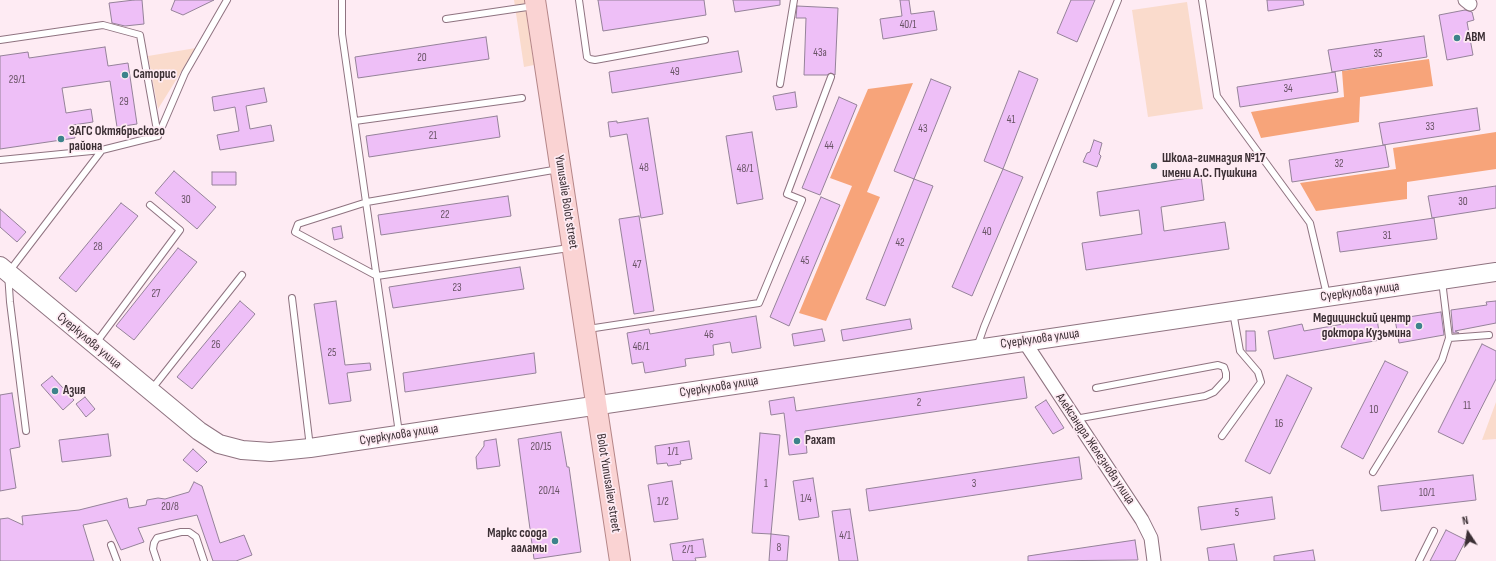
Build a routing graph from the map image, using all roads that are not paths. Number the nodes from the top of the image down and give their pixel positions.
1 (227, 0) edge
2 (342, 0) edge
3 (579, 0) edge
4 (794, 0) edge
5 (1118, 0) edge
6 (1202, 0) edge
7 (535, 3) edge
8 (446, 19) dead end
9 (0, 40) edge
10 (705, 40) dead end
11 (831, 77) dead end
12 (780, 84) dead end
13 (522, 98) dead end
14 (355, 121) junction
15 (158, 136) junction
16 (102, 150) junction
17 (0, 160) edge
18 (561, 169) junction
19 (367, 202) junction
20 (150, 205) dead end
21 (573, 247) junction
22 (3, 271) edge
23 (1496, 272) edge
24 (242, 275) dead end
25 (377, 276) junction
26 (1441, 280) junction
27 (1327, 297) junction
28 (292, 298) dead end
29 (1233, 310) junction
30 (585, 330) junction
31 (1489, 335) dead end
32 (1449, 338) junction
33 (1024, 341) junction
34 (94, 346) junction
35 (977, 348) junction
36 (1096, 388) dead end
37 (150, 391) junction
38 (596, 404) junction
39 (1075, 419) junction
40 (26, 431) dead end
41 (399, 435) junction
42 (1222, 436) dead end
43 (310, 448) junction
44 (1373, 472) dead end
45 (1434, 531) dead end
46 (111, 545) dead end
47 (117, 561) edge
48 (158, 561) edge
49 (204, 561) edge
50 (620, 561) edge
51 (1154, 561) edge
52 (1419, 561) edge

1 - 15 lane
2 - 14 lane
3 - 10 lane
4 - 12 lane
5 - 35 lane
6 - 27 lane
7 - 8 lane
7 - 18 main road, Yunusalie Bolot street
9 - 15 lane
11 - 30 lane
13 - 14 lane
14 - 19 lane
15 - 16 lane
16 - 17 lane
16 - 22 lane
18 - 19 lane
18 - 21 main road, Yunusalie Bolot street
19 - 25 lane
19 - 25 lane
20 - 34 lane
21 - 25 lane
21 - 30 main road, Yunusalie Bolot street
22 - 34 main road, Суеркулова улица
22 - 40 lane
23 - 26 main road, Суеркулова улица
24 - 37 lane
25 - 41 lane
26 - 27 main road, Суеркулова улица
26 - 32 lane
27 - 29 main road, Суеркулова улица
28 - 43 lane
29 - 33 main road, Суеркулова улица
29 - 42 lane
30 - 38 main road, Yunusalie Bolot street
31 - 32 lane
32 - 44 lane
33 - 35 main road, Суеркулова улица
33 - 39 street, Александра Железнова улица
34 - 37 main road, Суеркулова улица
35 - 38 main road, Суеркулова улица
36 - 39 lane
37 - 43 main road, Суеркулова улица
38 - 41 main road, Суеркулова улица
38 - 50 main road, Bolot Yunusaliev street
39 - 51 street, Александра Железнова улица
41 - 43 main road, Суеркулова улица
45 - 52 lane
46 - 47 lane
48 - 49 lane

